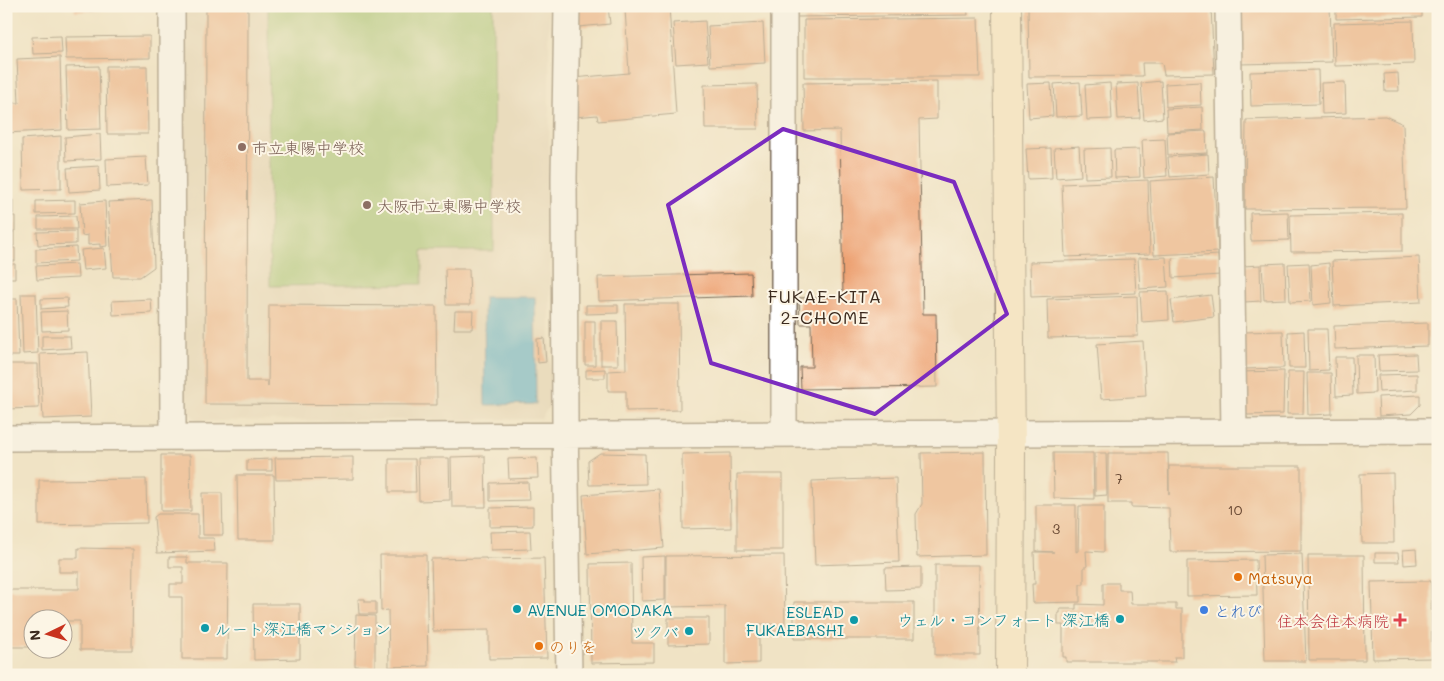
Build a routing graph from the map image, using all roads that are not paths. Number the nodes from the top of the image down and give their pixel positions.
1 (172, 6) edge
2 (567, 6) edge
3 (784, 6) edge
4 (1007, 6) edge
5 (1228, 6) edge
6 (1438, 431) edge
7 (1234, 432) junction
8 (1011, 433) junction
9 (784, 434) junction
10 (565, 435) junction
11 (173, 437) junction
12 (6, 438) edge
13 (568, 675) edge
14 (1010, 675) edge

1 - 11 street
2 - 10 street
3 - 9 street
4 - 8 street
5 - 7 street
6 - 7 street
7 - 8 street
8 - 9 street
8 - 14 street
9 - 10 street
10 - 11 street
10 - 13 street
11 - 12 street

